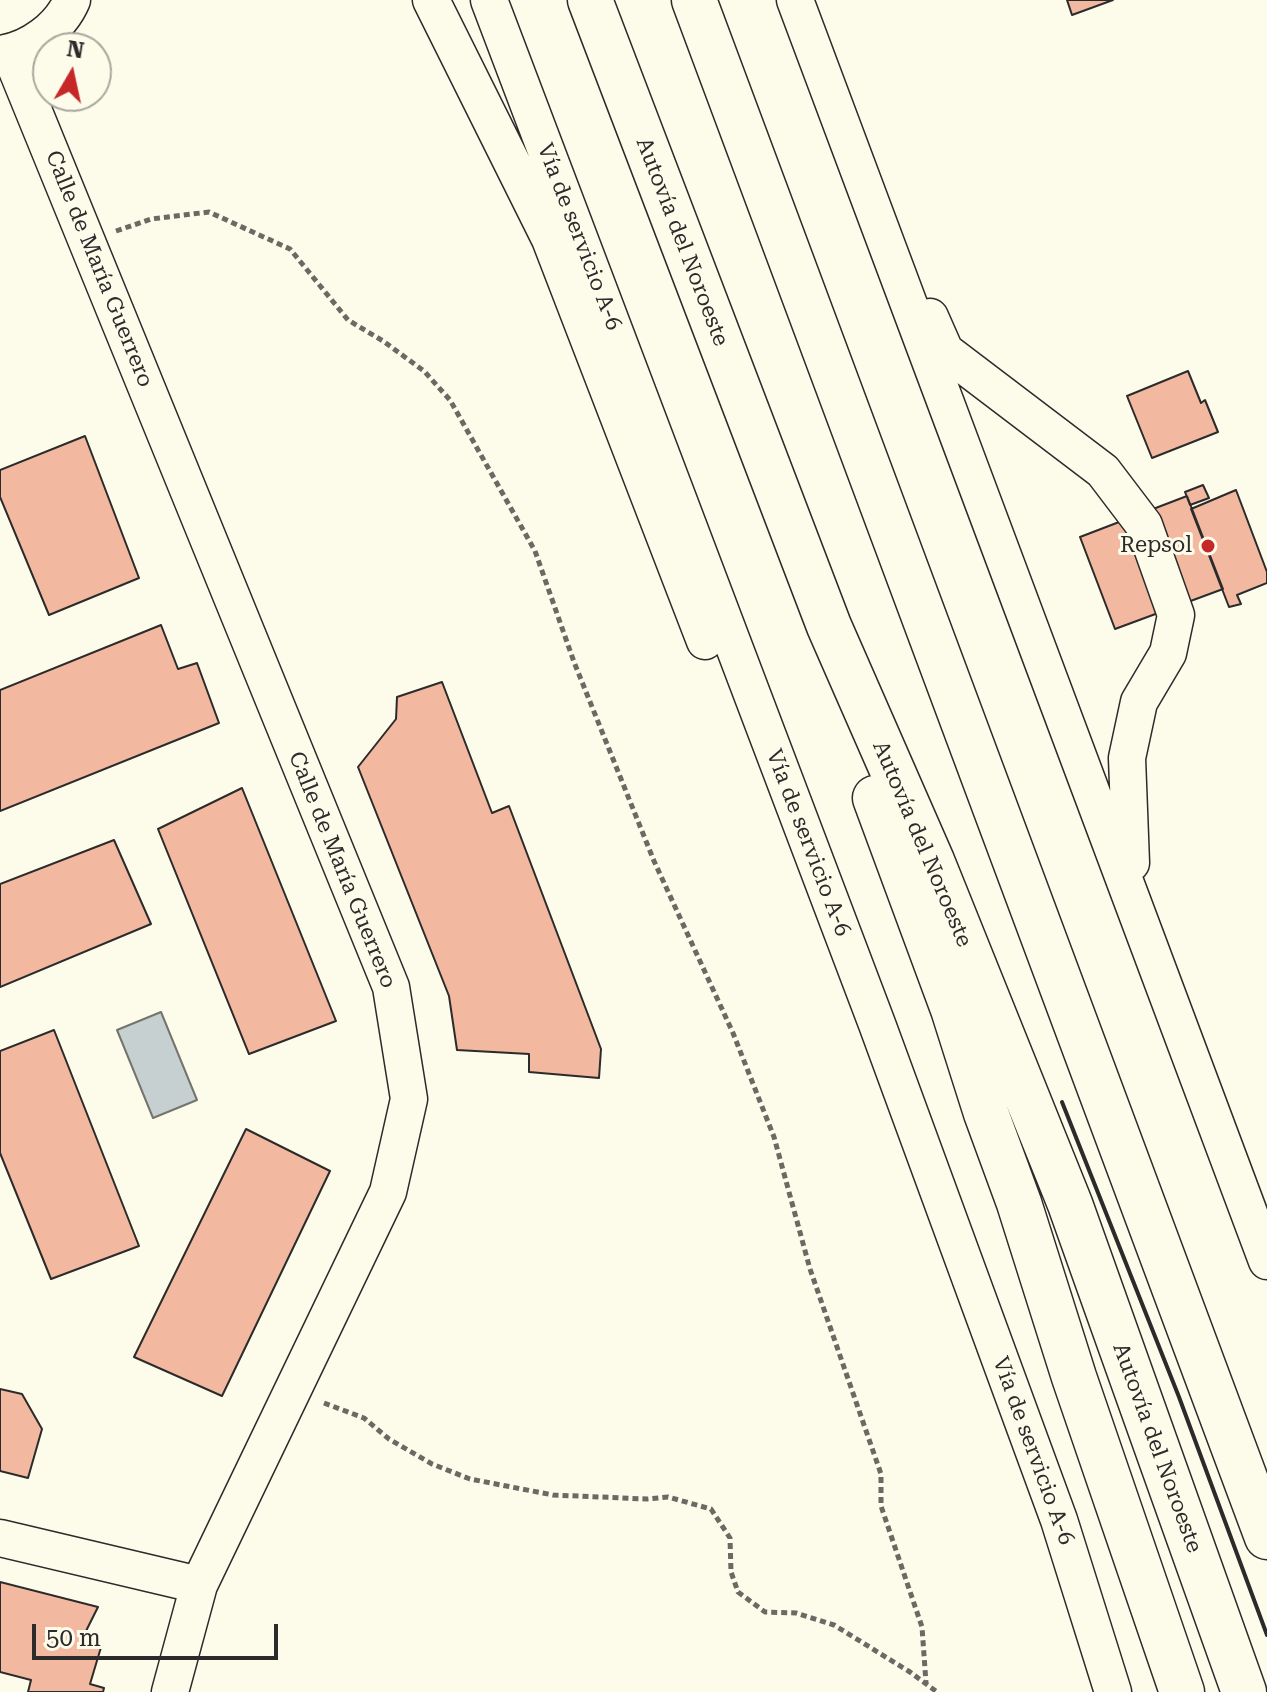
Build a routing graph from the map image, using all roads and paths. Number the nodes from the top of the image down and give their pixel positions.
1 (72, 0) edge
2 (431, 0) edge
3 (489, 0) edge
4 (571, 0) edge
5 (590, 0) edge
6 (694, 0) edge
7 (795, 0) edge
8 (812, 0) edge
9 (5, 54) edge
10 (847, 140) junction
11 (88, 241) junction
12 (1132, 893) junction
13 (953, 1009) junction
14 (877, 1024) junction
15 (1267, 1261) edge
16 (292, 1391) junction
17 (1267, 1537) edge
18 (0, 1538) edge
19 (1203, 1577) junction
20 (199, 1585) junction
21 (926, 1683) junction
22 (170, 1692) edge
23 (937, 1692) edge
24 (1113, 1692) edge
25 (1182, 1692) edge
26 (1244, 1692) edge

1 - 9 street
2 - 14 street
3 - 14 street, Vía de servicio A-6
4 - 13 highway
5 - 19 highway, Autovía del Noroeste
6 - 17 highway
7 - 10 street
8 - 10 street
9 - 11 street, Calle de María Guerrero
10 - 12 street
10 - 12 street
11 - 16 street, Calle de María Guerrero
11 - 21 path
12 - 15 street
13 - 19 highway
13 - 25 highway
14 - 24 street, Vía de servicio A-6
16 - 20 street, Calle de María Guerrero
16 - 21 path
18 - 20 street
19 - 26 highway, Autovía del Noroeste
20 - 22 street, Calle de María Guerrero
21 - 23 path

